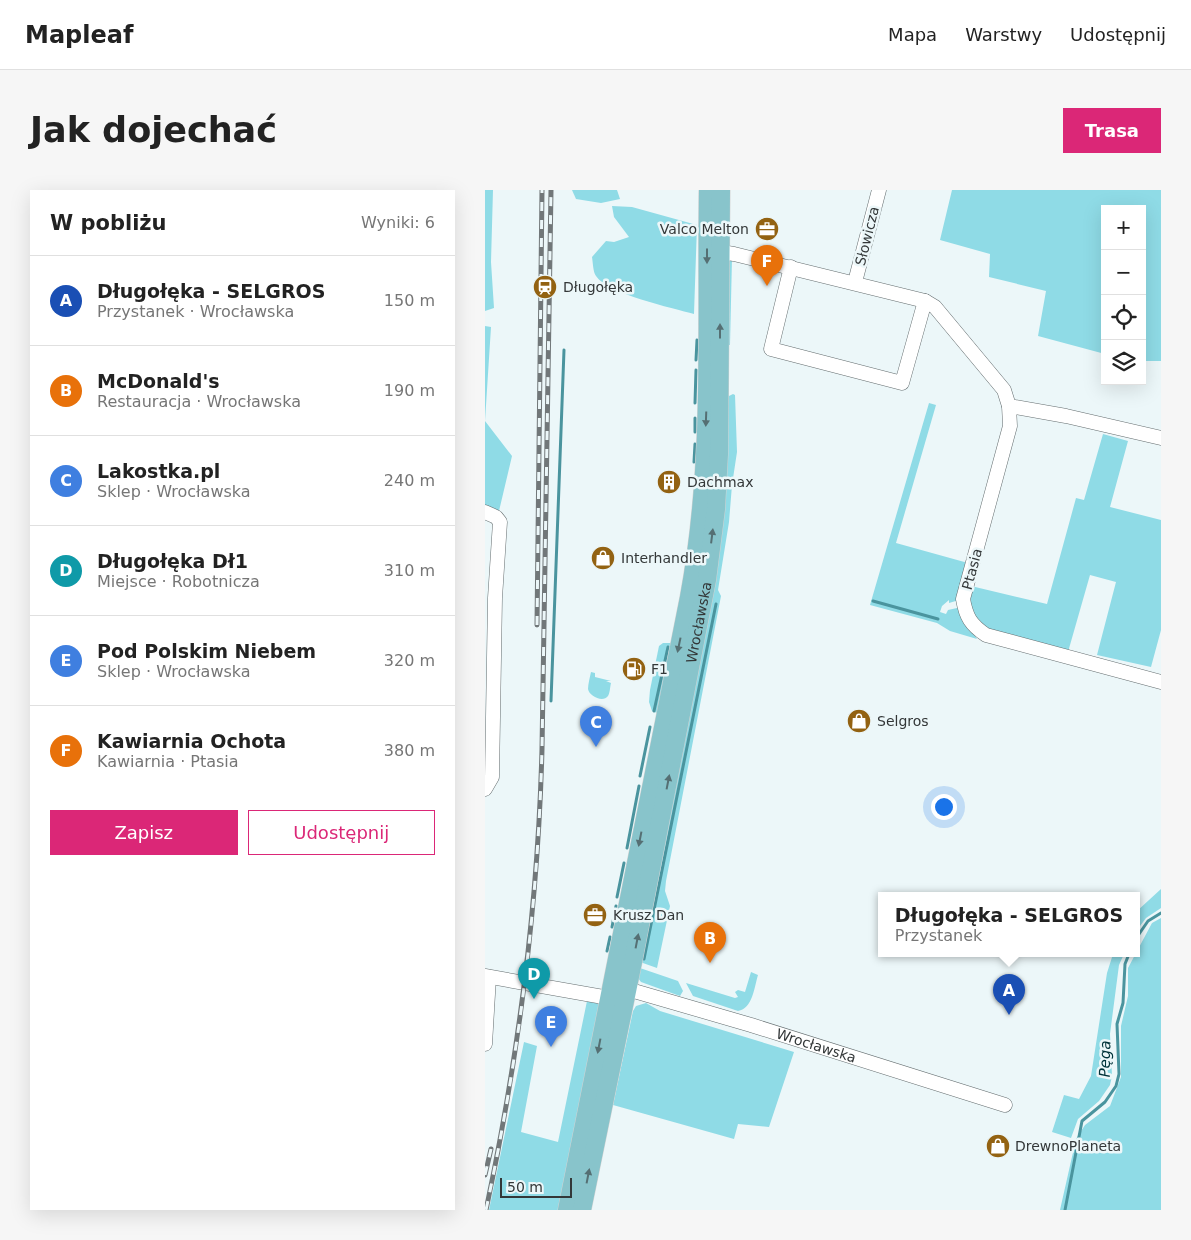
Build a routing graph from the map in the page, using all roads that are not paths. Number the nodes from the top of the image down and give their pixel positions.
1 (708, 190) edge
2 (721, 190) edge
3 (879, 190) edge
4 (721, 252) junction
5 (791, 267) junction
6 (855, 282) junction
7 (925, 301) junction
8 (1009, 406) junction
9 (1161, 438) edge
10 (485, 512) edge
11 (1161, 682) edge
12 (485, 789) edge
13 (487, 976) edge
14 (613, 976) junction
15 (627, 989) junction
16 (609, 998) junction
17 (485, 1044) edge
18 (1005, 1105) dead end
19 (567, 1210) edge
20 (582, 1210) edge

1 -> 14 main road, Wrocławska
2 - 4 main road, Wrocławska
3 - 6 street, Słowicza
4 - 5 street, Ptasia
15 -> 4 main road, Wrocławska
5 - 6 street, Ptasia
5 - 7 street
6 - 7 street, Ptasia
7 - 8 street, Ptasia
8 - 9 street
8 - 11 street, Ptasia
10 - 12 street
13 - 16 street
13 - 17 street
14 - 15 street, Wrocławska
14 - 16 main road, Wrocławska
15 - 16 street
15 - 18 street, Wrocławska
20 -> 15 main road, Wrocławska
16 -> 19 main road, Wrocławska

